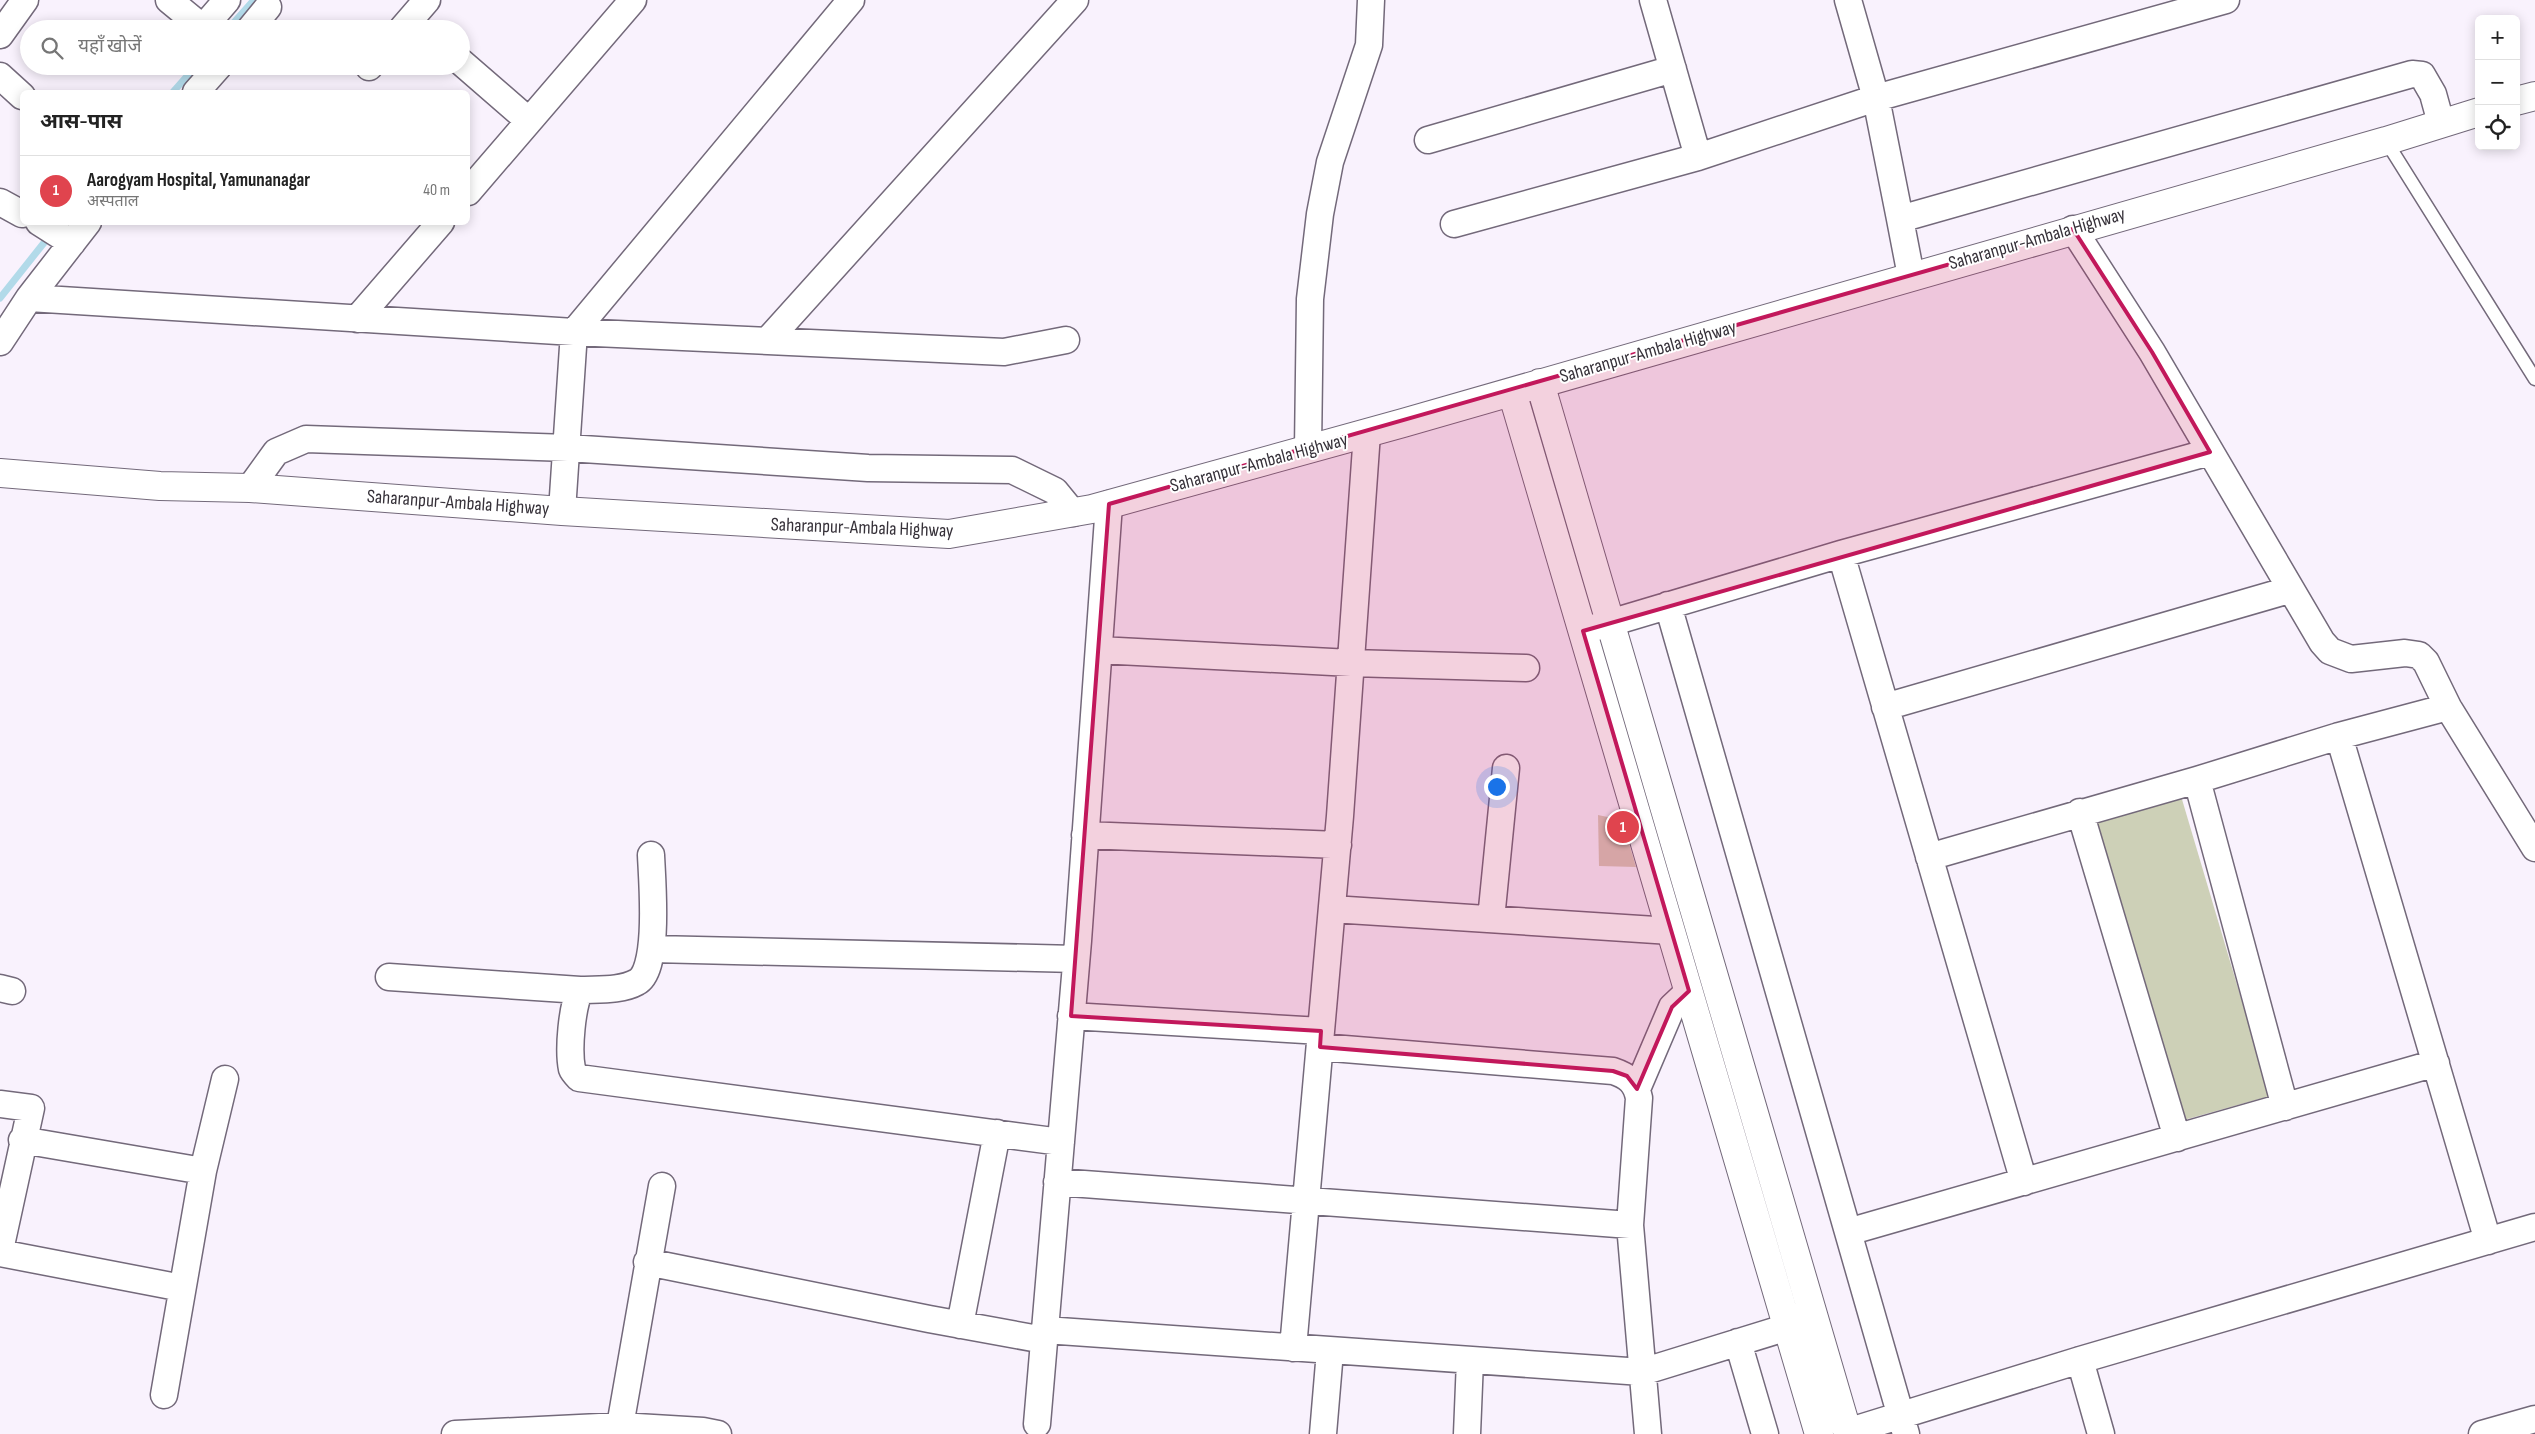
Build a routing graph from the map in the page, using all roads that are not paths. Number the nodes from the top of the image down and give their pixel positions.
1 (25, 0) edge
2 (169, 0) edge
3 (227, 0) edge
4 (633, 0) edge
5 (851, 0) edge
6 (1075, 0) edge
7 (1371, 0) edge
8 (1653, 0) edge
9 (1848, 0) edge
10 (2226, 0) edge
11 (268, 7) dead end
12 (193, 20) edge
13 (210, 20) edge
14 (257, 20) edge
15 (0, 36) edge
16 (1673, 69) junction
17 (470, 70) edge
18 (211, 75) edge
19 (0, 76) edge
20 (198, 90) edge
21 (20, 94) edge
22 (2535, 96) edge
23 (1876, 98) junction
24 (2520, 100) edge
25 (2475, 113) edge
26 (529, 120) junction
27 (2441, 123) junction
28 (1428, 140) dead end
29 (2386, 141) junction
30 (1698, 157) junction
31 (470, 190) edge
32 (0, 202) edge
33 (20, 213) edge
34 (1900, 218) junction
35 (1454, 224) dead end
36 (78, 225) edge
37 (438, 225) edge
38 (2073, 229) junction
39 (55, 232) edge
40 (1910, 276) junction
41 (30, 298) junction
42 (357, 319) junction
43 (574, 332) junction
44 (1066, 340) dead end
45 (767, 341) junction
46 (0, 342) edge
47 (2535, 379) edge
48 (1540, 383) junction
49 (1512, 392) junction
50 (1367, 433) junction
51 (568, 448) junction
52 (1308, 449) junction
53 (2210, 452) junction
54 (0, 474) edge
55 (250, 488) junction
56 (1109, 504) junction
57 (562, 511) junction
58 (1073, 513) junction
59 (1841, 554) junction
60 (2289, 590) junction
61 (1668, 605) junction
62 (1610, 623) junction
63 (1582, 631) junction
64 (1099, 650) junction
65 (1351, 663) junction
66 (1526, 668) dead end
67 (1885, 707) junction
68 (2448, 707) junction
69 (2339, 736) junction
70 (1506, 768) dead end
71 (2198, 780) junction
72 (2080, 812) junction
73 (1086, 835) junction
74 (1338, 845) junction
75 (2535, 848) edge
76 (652, 855) dead end
77 (1929, 857) junction
78 (1332, 909) junction
79 (1491, 919) junction
80 (1671, 930) junction
81 (653, 949) junction
82 (1076, 959) junction
83 (389, 977) dead end
84 (580, 990) junction
85 (1689, 991) junction
86 (1071, 1016) junction
87 (1321, 1039) junction
88 (2436, 1063) junction
89 (225, 1079) dead end
90 (1637, 1088) junction
91 (0, 1104) edge
92 (2285, 1107) junction
93 (997, 1134) junction
94 (2177, 1138) junction
95 (22, 1140) junction
96 (1061, 1142) junction
97 (203, 1171) junction
98 (1057, 1182) junction
99 (2024, 1182) junction
100 (662, 1186) dead end
101 (1306, 1202) junction
102 (1630, 1225) junction
103 (2535, 1227) edge
104 (1848, 1232) junction
105 (2488, 1241) junction
106 (0, 1252) edge
107 (647, 1262) junction
108 (182, 1288) junction
109 (960, 1325) junction
110 (1788, 1327) junction
111 (1044, 1335) junction
112 (1738, 1342) junction
113 (1293, 1348) junction
114 (1330, 1351) junction
115 (1470, 1360) junction
116 (2080, 1360) junction
117 (1642, 1372) junction
118 (164, 1395) dead end
119 (2535, 1419) edge
120 (1037, 1424) dead end
121 (1903, 1425) edge
122 (620, 1426) junction
123 (1847, 1433) edge
124 (455, 1434) edge
125 (718, 1434) edge
126 (1323, 1434) edge
127 (1467, 1434) edge
128 (1648, 1434) edge
129 (1765, 1434) edge
130 (1819, 1434) edge
131 (2101, 1434) edge
132 (2482, 1434) edge

1 - 15 street
2 - 12 street
3 - 13 street
4 - 26 street
5 - 43 street
6 - 45 street
7 - 52 street
8 - 16 street
9 - 23 street
10 - 23 street
11 - 14 street
16 - 28 street
16 - 30 street
17 - 26 street
18 - 20 street
19 - 21 street
22 - 24 main road
23 - 30 street
23 - 34 street
25 - 27 main road, Saharanpur-Ambala Highway
26 - 31 street
27 - 29 main road, Saharanpur-Ambala Highway
27 - 34 street
29 - 38 main road, Saharanpur-Ambala Highway
29 - 47 lane
30 - 35 street
32 - 33 street
34 - 40 street
36 - 39 street
37 - 42 street
38 - 40 main road, Saharanpur-Ambala Highway
38 - 53 street
39 - 41 street
40 - 48 main road, Saharanpur-Ambala Highway
41 - 42 street
41 - 46 street
42 - 43 street
43 - 45 street
43 - 51 street
44 - 45 street
48 - 49 main road, Saharanpur-Ambala Highway
48 - 62 main road
49 - 50 main road, Saharanpur-Ambala Highway
49 - 63 main road
50 - 52 main road, Saharanpur-Ambala Highway
50 - 65 street
51 - 55 street
51 - 57 street
51 - 58 street
52 - 56 main road, Saharanpur-Ambala Highway
53 - 59 street
53 - 60 street
54 - 55 main road, Saharanpur-Ambala Highway
55 - 57 main road, Saharanpur-Ambala Highway
56 - 58 main road, Saharanpur-Ambala Highway
56 - 64 street
57 - 58 main road, Saharanpur-Ambala Highway
59 - 61 street
59 - 67 street
60 - 67 street
60 - 68 street
61 - 62 street
61 - 104 street
62 - 63 street
62 - 123 main road
63 - 80 main road
64 - 65 street
64 - 73 street
65 - 66 street
65 - 74 street
67 - 77 street
68 - 69 street
68 - 75 street
69 - 71 street
69 - 88 street
70 - 79 street
71 - 72 street
71 - 92 street
72 - 77 street
72 - 94 street
73 - 74 street
73 - 82 street
74 - 78 street
76 - 81 street
77 - 99 street
78 - 79 street
78 - 87 street
79 - 80 street
80 - 85 main road
81 - 82 street
81 - 84 street
82 - 86 street
83 - 84 street
84 - 93 street
85 - 90 street
85 - 110 main road
86 - 87 street
86 - 96 street
87 - 90 street
87 - 101 street
88 - 92 street
88 - 105 street
89 - 97 street
90 - 102 street
91 - 95 street
92 - 94 street
93 - 96 street
93 - 109 street
94 - 99 street
95 - 97 street
95 - 106 street
96 - 98 street
97 - 108 street
98 - 101 street
98 - 111 street
99 - 104 street
100 - 107 street
101 - 102 street
101 - 113 street
102 - 117 street
103 - 105 street
104 - 121 street
105 - 116 street
106 - 108 street
107 - 109 street
107 - 122 street
108 - 118 street
109 - 111 street
110 - 112 street
110 - 130 main road
111 - 113 street
111 - 120 street
112 - 117 street
112 - 129 street
113 - 114 street
114 - 115 street
114 - 126 street
115 - 117 street
115 - 127 street
116 - 121 street
116 - 131 street
117 - 128 street
119 - 132 street
121 - 123 street
122 - 124 street
122 - 125 street

